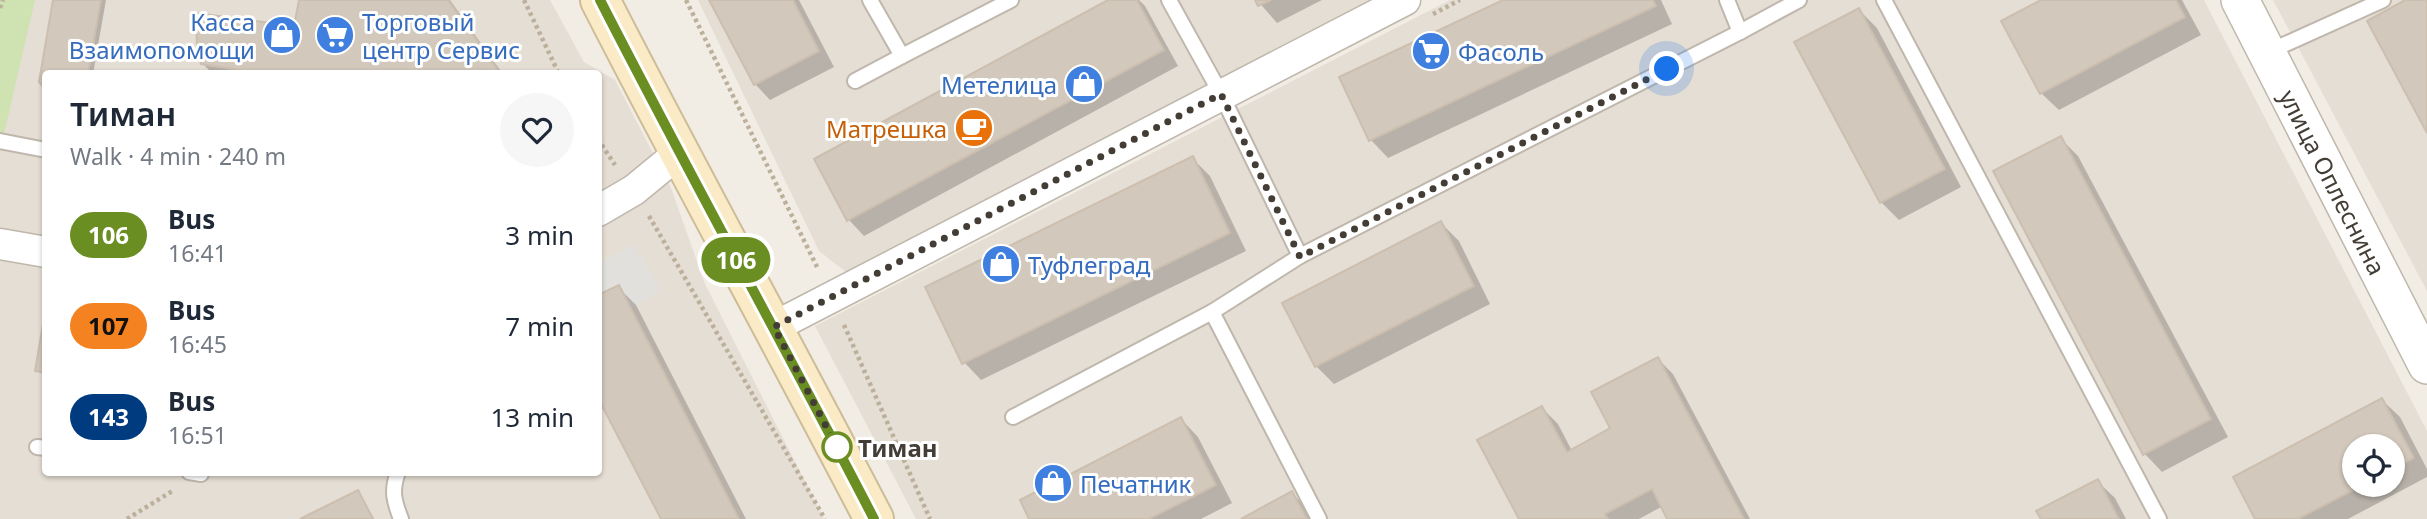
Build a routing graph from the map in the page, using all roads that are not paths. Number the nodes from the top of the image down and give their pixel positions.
1 (600, 0) edge
2 (870, 0) edge
3 (1011, 0) edge
4 (1169, 0) edge
5 (1405, 0) edge
6 (1727, 0) edge
7 (1799, 0) edge
8 (1884, 0) edge
9 (2239, 0) edge
10 (2383, 0) edge
11 (1740, 32) junction
12 (2267, 52) junction
13 (902, 56) junction
14 (855, 81) dead end
15 (1221, 94) junction
16 (0, 141) edge
17 (42, 149) edge
18 (679, 153) junction
19 (602, 209) edge
20 (0, 244) edge
21 (42, 251) edge
22 (1300, 257) junction
23 (1212, 312) junction
24 (774, 327) junction
25 (2427, 365) edge
26 (1013, 417) dead end
27 (397, 476) edge
28 (401, 519) edge
29 (874, 519) edge
30 (1319, 519) edge
31 (2159, 519) edge

1 - 18 main road
2 - 13 lane
3 - 13 lane
4 - 15 lane
5 - 15 street
6 - 11 lane
7 - 11 lane
8 - 31 lane
9 - 12 street, улица Оплеснина
10 - 12 lane
11 - 22 lane
12 - 25 street, улица Оплеснина
13 - 14 lane
15 - 22 lane
15 - 24 street
16 - 17 lane
18 - 19 street
18 - 24 main road
20 - 21 street
22 - 23 lane
23 - 26 lane
23 - 30 lane
24 - 29 main road
27 - 28 lane

